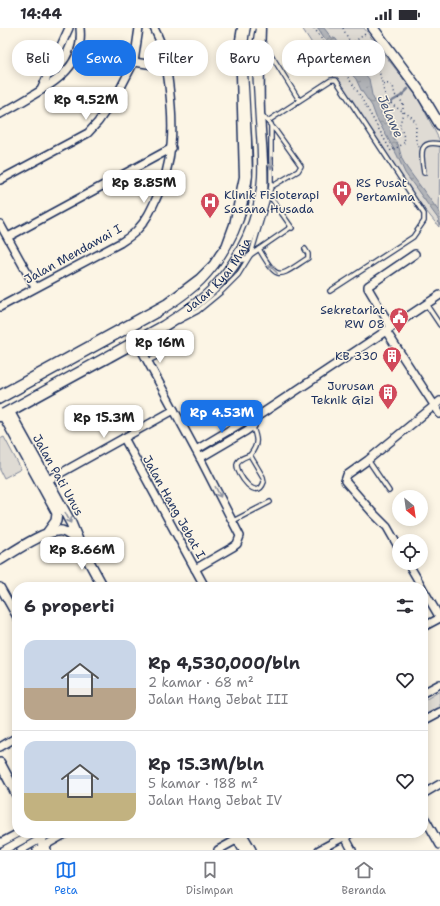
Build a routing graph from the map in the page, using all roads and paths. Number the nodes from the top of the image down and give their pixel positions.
1 (69, 28) edge
2 (80, 28) edge
3 (139, 28) edge
4 (154, 28) edge
5 (244, 28) edge
6 (314, 28) edge
7 (343, 28) edge
8 (373, 28) edge
9 (257, 31) edge
10 (159, 40) edge
11 (349, 40) edge
12 (356, 40) edge
13 (136, 48) edge
14 (127, 76) edge
15 (168, 76) edge
16 (382, 76) edge
17 (382, 83) junction
18 (41, 91) junction
19 (299, 100) junction
20 (244, 110) junction
21 (2, 111) edge
22 (258, 111) junction
23 (403, 113) junction
24 (268, 121) junction
25 (271, 124) junction
26 (440, 125) edge
27 (440, 144) edge
28 (172, 148) junction
29 (422, 149) junction
30 (424, 173) dead end
31 (0, 180) edge
32 (270, 187) junction
33 (269, 195) junction
34 (0, 224) edge
35 (8, 238) junction
36 (259, 249) junction
37 (305, 249) dead end
38 (251, 254) junction
39 (414, 254) dead end
40 (222, 255) junction
41 (238, 261) junction
42 (35, 287) junction
43 (330, 291) dead end
44 (440, 295) edge
45 (426, 304) junction
46 (0, 307) edge
47 (440, 325) edge
48 (129, 327) junction
49 (388, 329) junction
50 (136, 340) junction
51 (148, 362) junction
52 (437, 404) edge
53 (2, 405) edge
54 (174, 410) junction
55 (440, 414) edge
56 (252, 421) junction
57 (124, 438) junction
58 (196, 450) junction
59 (250, 455) junction
60 (200, 458) junction
61 (368, 460) junction
62 (45, 482) junction
63 (389, 491) dead end
64 (270, 502) dead end
65 (233, 522) junction
66 (48, 532) junction
67 (392, 536) edge
68 (80, 545) junction
69 (0, 560) edge
70 (195, 569) junction
71 (412, 570) edge
72 (100, 582) edge
73 (202, 582) edge
74 (419, 582) edge
75 (0, 587) edge
76 (428, 599) edge
77 (12, 608) edge
78 (439, 620) edge
79 (428, 625) edge
80 (440, 684) edge
81 (428, 690) edge
82 (440, 712) edge
83 (428, 718) edge
84 (12, 740) edge
85 (0, 746) edge
86 (0, 763) edge
87 (440, 784) edge
88 (12, 786) edge
89 (428, 791) edge
90 (428, 823) edge
91 (12, 837) edge
92 (52, 838) edge
93 (234, 838) edge
94 (239, 838) edge
95 (241, 838) edge
96 (339, 838) edge
97 (346, 838) edge
98 (40, 842) edge
99 (0, 843) edge
100 (440, 846) edge
101 (4, 850) edge
102 (21, 850) edge
103 (218, 850) edge
104 (244, 850) edge
105 (251, 850) edge
106 (319, 850) edge
107 (352, 850) edge

1 - 18 street
2 - 18 street
3 - 13 street
4 - 10 street, Jalan Mendawai I
5 - 20 main road, Jalan Kyai Maja
6 - 23 path
7 - 11 path
8 - 12 path
8 - 26 street
9 - 19 lane
9 - 22 main road, Jalan Kyai Maja
9 - 53 lane, bridge
14 - 31 street
15 - 28 street, Jalan Mendawai I
16 - 17 path
17 - 23 path
17 - 23 path
18 - 21 street
19 - 24 lane
19 - 43 lane
20 - 22 main road
20 - 40 main road, Jalan Kyai Maja
22 - 24 lane
22 - 41 main road, Jalan Kyai Maja
23 - 29 path
24 - 25 lane
25 -> 32 lane
25 - 32 lane
27 - 29 lane
28 - 35 street
28 - 42 street, Jalan Mendawai I
29 - 30 lane
32 - 33 lane
33 - 36 lane
33 - 38 lane
34 - 35 street
35 - 42 street
37 -> 36 lane
36 - 38 lane
38 - 41 lane
38 - 51 lane
39 - 49 street
40 - 41 lane
40 - 48 main road, Jalan Kyai Maja
41 - 50 main road, Jalan Kyai Maja
42 - 46 street, Jalan Mendawai I
44 - 45 street
45 - 47 lane
45 - 49 street
48 - 50 street
48 - 53 main road, Jalan Kyai Maja
49 - 52 street
49 - 56 street
50 - 51 street
50 - 53 main road, Jalan Kyai Maja
51 - 54 street
52 - 55 street
52 - 61 street
53 - 62 street, Jalan Pati Unus
54 - 57 street
54 - 58 street
56 - 58 street
56 - 59 lane
56 - 60 street
57 - 62 street
57 - 70 street, Jalan Hang Jebat I
58 - 60 street
59 - 59 lane
60 -> 65 street
61 - 63 lane
61 - 67 street
62 - 66 street, Jalan Pati Unus
62 -> 68 street, Jalan Pati Unus
64 - 65 lane
65 - 70 street
66 - 68 street
66 - 69 street
68 - 72 street, Jalan Pati Unus
70 - 73 street, Jalan Hang Jebat I
71 - 74 street
75 - 77 street
76 - 78 street
78 - 79 street
80 - 81 street
82 - 83 street
84 - 85 street
86 - 88 street
87 - 89 street
90 - 100 street
91 - 99 street
92 - 98 street
93 - 103 street
94 - 104 street
95 - 105 street
96 - 106 street
97 - 107 street
98 - 101 street
98 - 102 street

